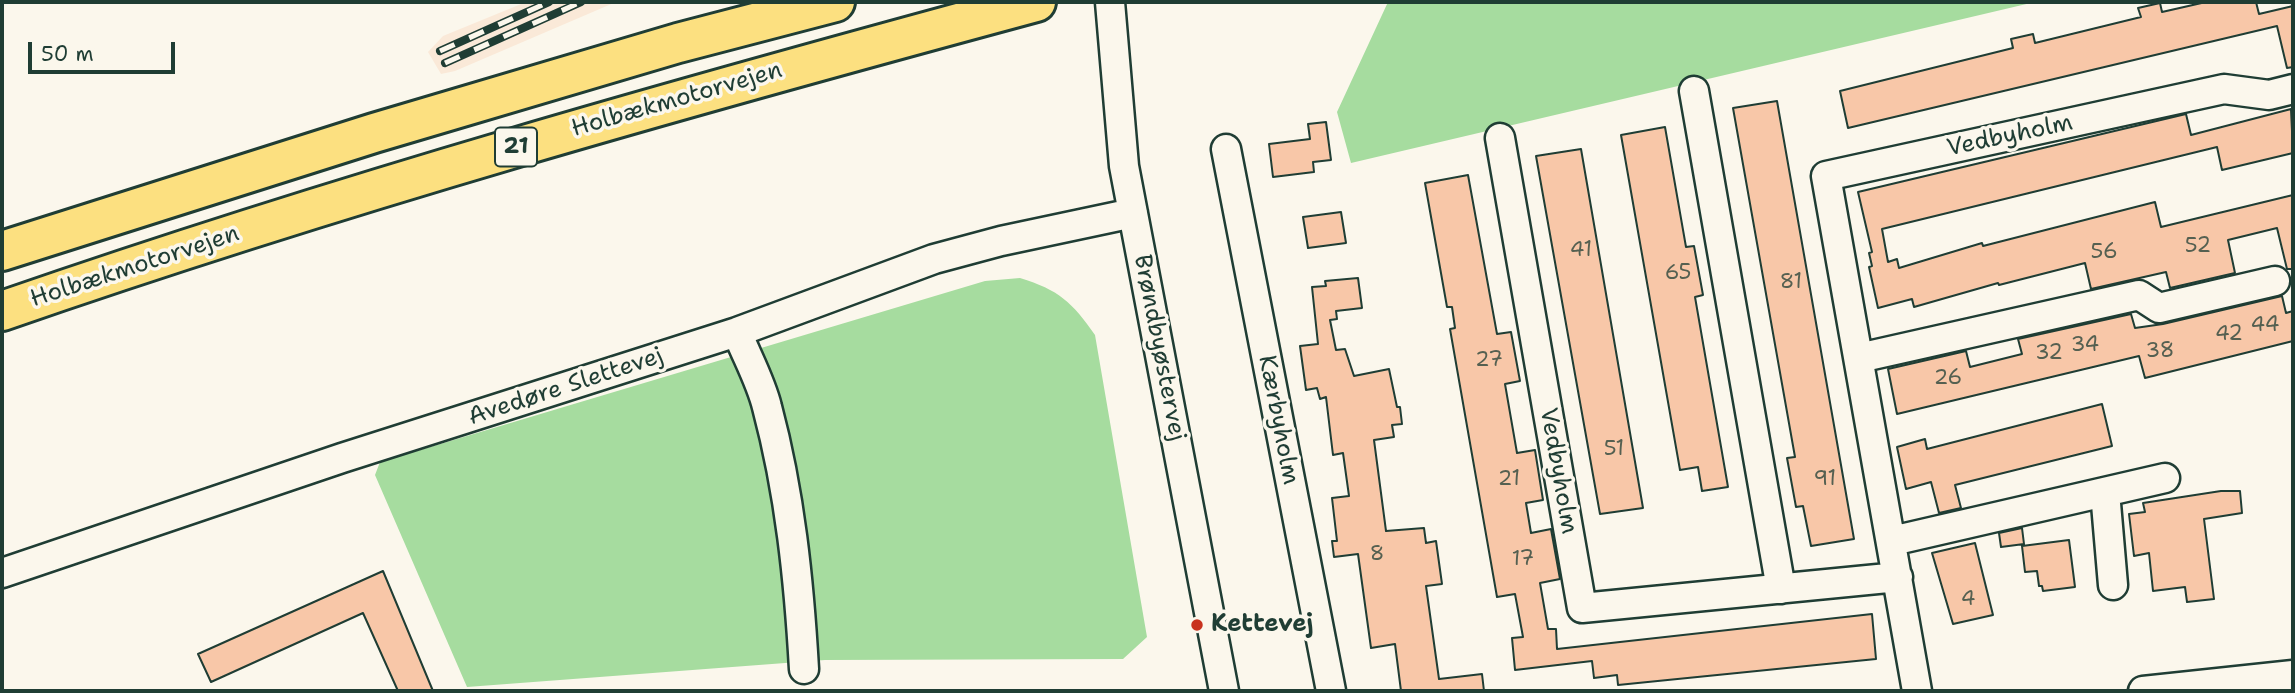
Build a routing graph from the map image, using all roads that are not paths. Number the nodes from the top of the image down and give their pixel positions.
1 (835, 2) edge
2 (1036, 2) edge
3 (1110, 2) edge
4 (2293, 89) edge
5 (1694, 91) dead end
6 (1500, 138) dead end
7 (1226, 149) dead end
8 (1133, 214) junction
9 (2, 251) edge
10 (2275, 281) dead end
11 (2, 310) edge
12 (737, 332) junction
13 (1859, 358) junction
14 (2165, 478) dead end
15 (2105, 492) junction
16 (1892, 541) junction
17 (2, 573) edge
18 (1898, 577) junction
19 (2113, 585) dead end
20 (1781, 589) junction
21 (804, 669) dead end
22 (2293, 675) edge
23 (1224, 691) edge
24 (1331, 691) edge
25 (1917, 691) edge
26 (2143, 691) edge

1 - 9 highway, 21
2 - 11 highway, Holbækmotorvejen / 21
3 - 8 street, Brøndbyøstervej
4 - 13 street, Vedbyholm
5 - 20 street
6 - 20 street, Vedbyholm
7 - 24 street, Kærbyholm
8 - 12 street, Avedøre Slettevej
8 - 23 street, Brøndbyøstervej
10 - 13 street
12 - 17 street, Avedøre Slettevej
12 - 21 street
13 - 16 street, Vedbyholm
14 - 15 street
15 - 16 street
15 - 19 street
16 - 18 street, Vedbyholm
18 - 20 street, Vedbyholm
18 - 25 street, Vedbyholm
22 - 26 street

